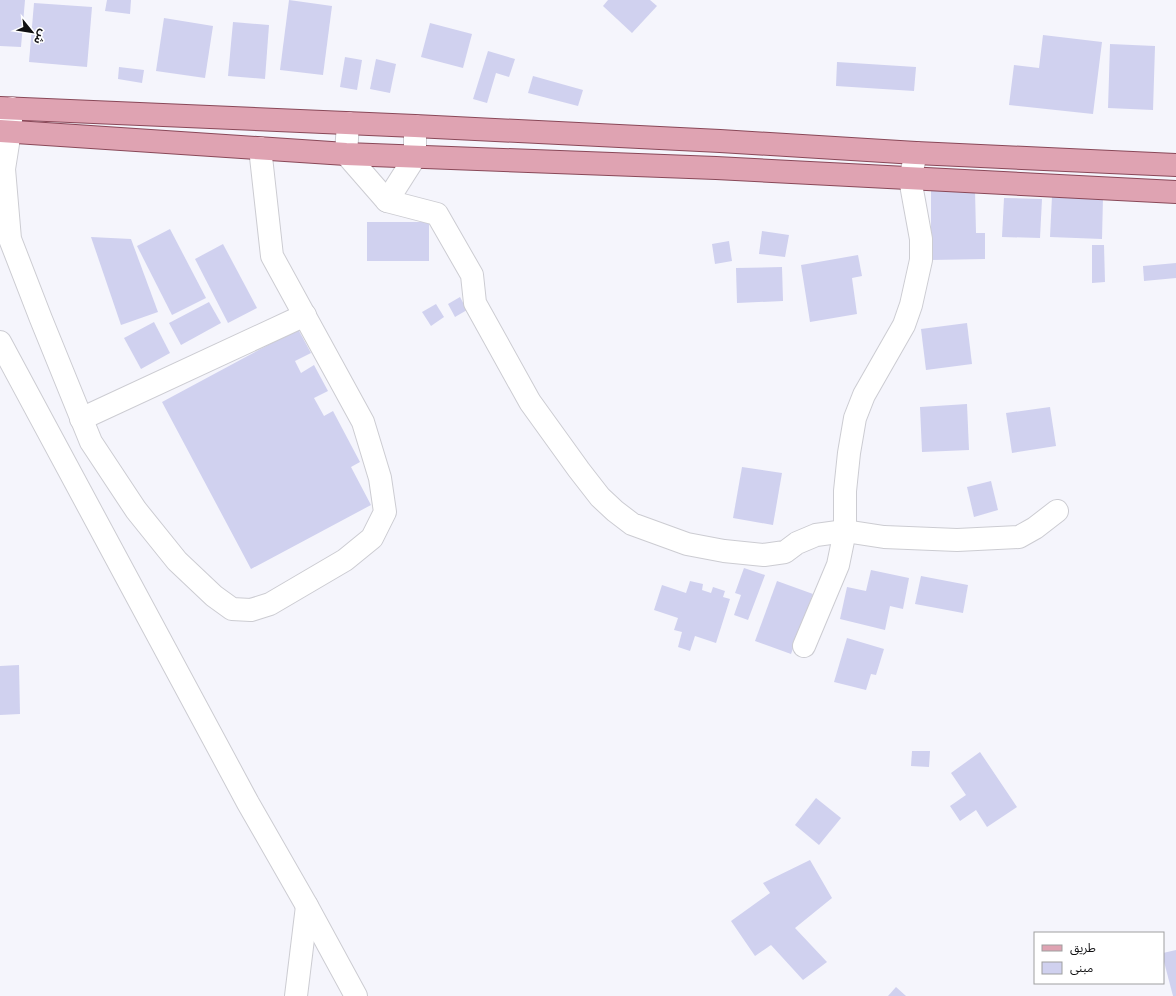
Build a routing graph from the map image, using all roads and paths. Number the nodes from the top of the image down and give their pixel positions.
1 (6, 108) edge
2 (348, 123) junction
3 (415, 126) junction
4 (5, 131) edge
5 (569, 134) junction
6 (720, 141) junction
7 (260, 148) junction
8 (916, 153) junction
9 (346, 154) junction
10 (415, 157) junction
11 (561, 162) junction
12 (1129, 162) junction
13 (1176, 165) edge
14 (716, 168) junction
15 (910, 179) junction
16 (1127, 190) junction
17 (1176, 192) edge
18 (387, 201) junction
19 (304, 315) junction
20 (0, 342) edge
21 (81, 419) junction
22 (1057, 511) dead end
23 (845, 531) junction
24 (804, 646) dead end
25 (307, 906) junction
26 (296, 996) edge
27 (356, 996) edge

1 - 2 main road
1 - 4 street
2 - 3 main road
2 - 9 street
3 - 5 main road
3 - 10 street
4 - 7 main road
4 - 21 street
5 - 6 main road
5 - 11 main road
6 - 8 main road
6 - 14 main road
7 - 9 main road
7 - 19 street
8 - 12 main road
8 - 15 street
9 - 10 main road
9 - 18 street
10 - 11 main road
10 - 18 street
11 - 14 main road
12 - 13 main road
12 - 16 main road
14 - 15 main road
15 - 16 main road
15 - 23 street
16 - 17 main road
18 - 23 street
19 - 21 street
19 - 21 street
20 - 25 street
22 - 23 street
23 - 24 street
25 - 26 street
25 - 27 street

